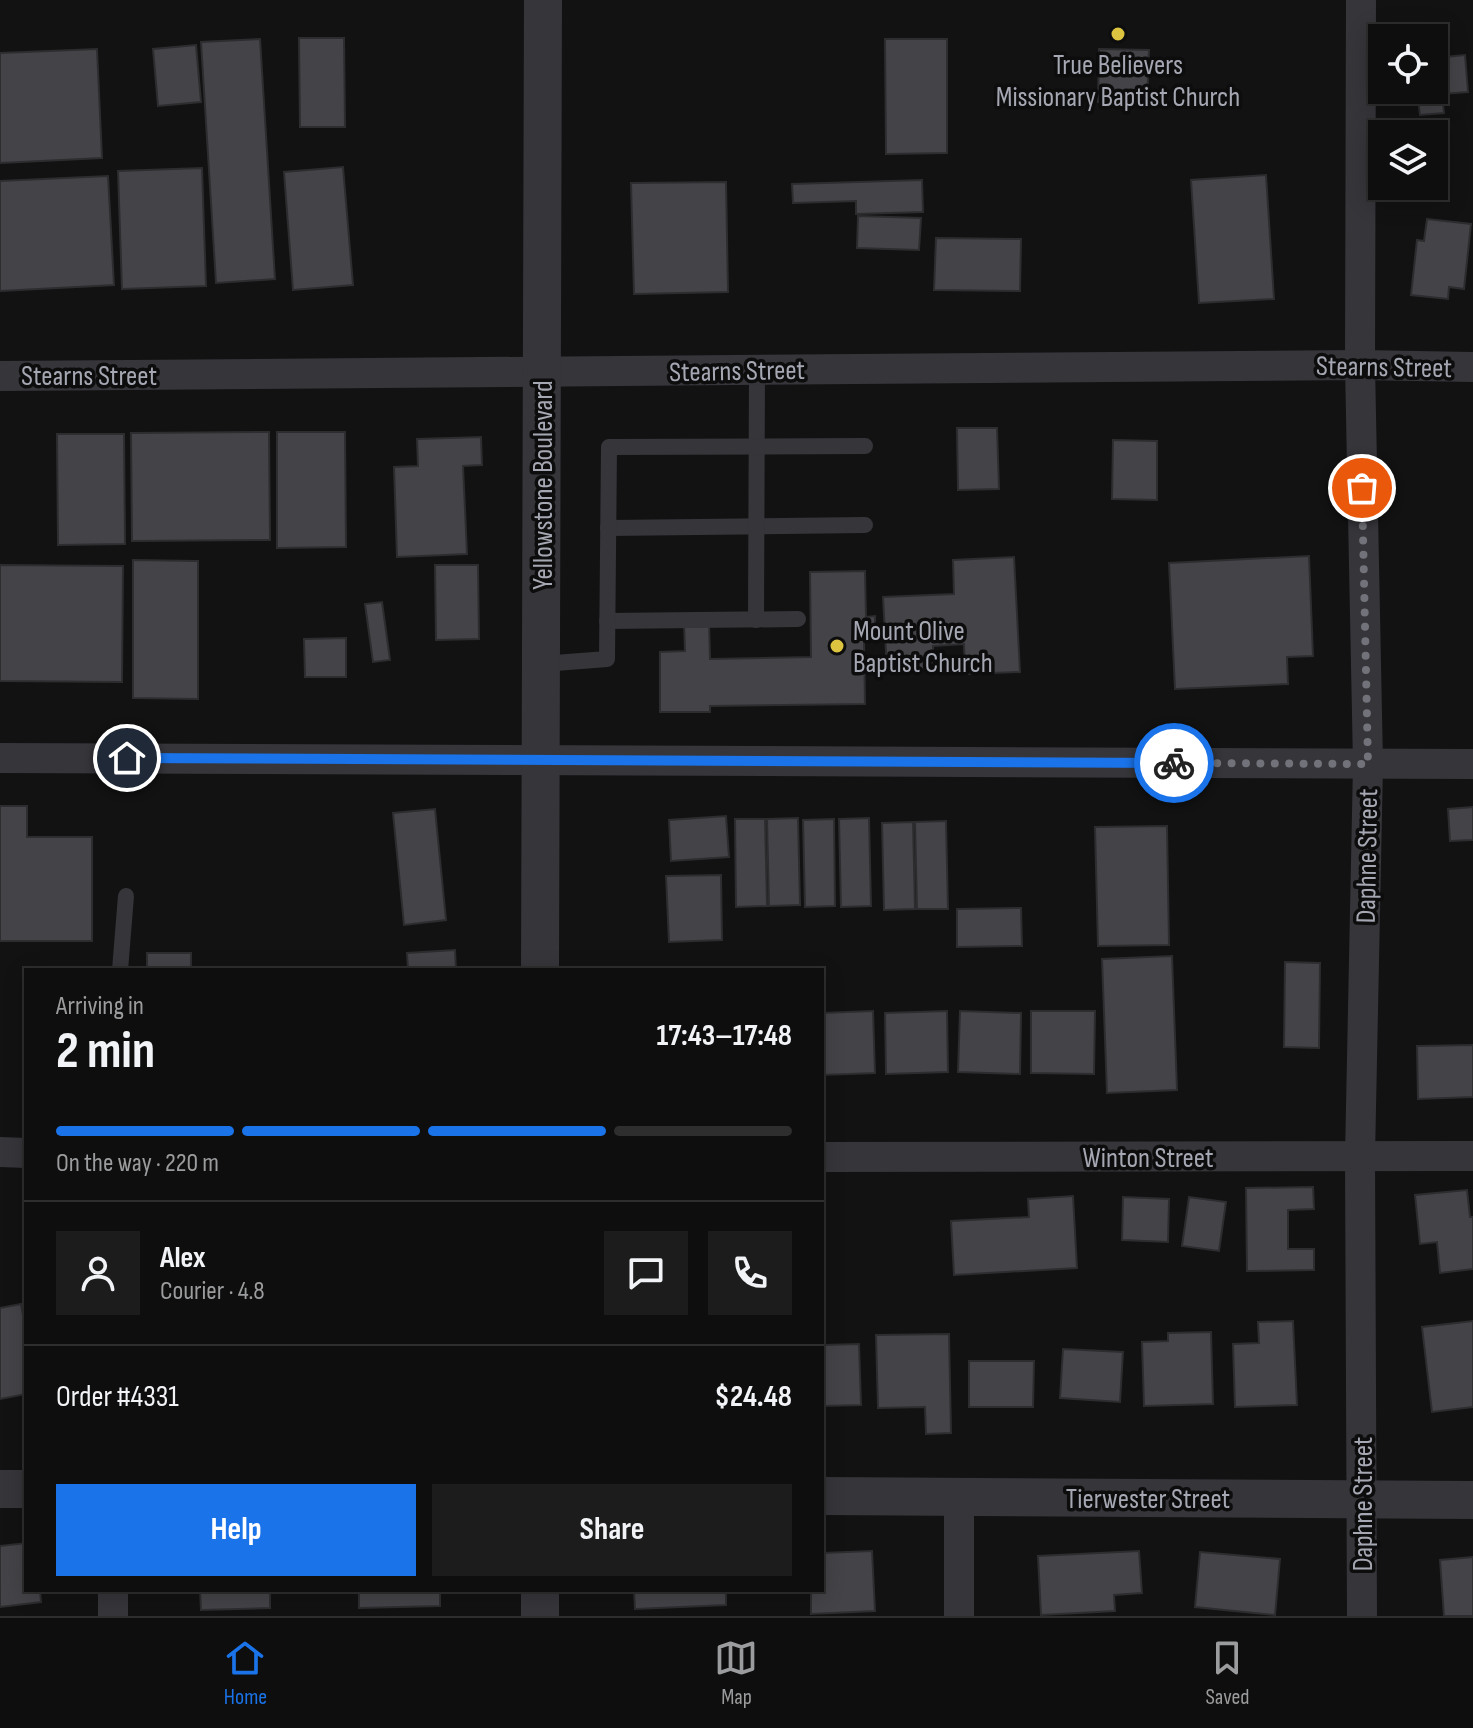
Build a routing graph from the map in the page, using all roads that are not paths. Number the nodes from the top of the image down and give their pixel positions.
1 (543, 0) edge
2 (1361, 0) edge
3 (1360, 365) junction
4 (1473, 367) edge
5 (757, 370) junction
6 (542, 372) junction
7 (0, 376) edge
8 (865, 446) dead end
9 (757, 447) junction
10 (865, 525) dead end
11 (757, 527) junction
12 (608, 528) junction
13 (798, 619) dead end
14 (756, 620) junction
15 (607, 621) junction
16 (542, 664) junction
17 (0, 758) edge
18 (540, 759) junction
19 (1368, 764) junction
20 (1473, 764) edge
21 (126, 896) dead end
22 (120, 968) edge
23 (540, 968) edge
24 (0, 1152) edge
25 (24, 1153) edge
26 (1473, 1156) edge
27 (824, 1157) edge
28 (1360, 1157) junction
29 (0, 1489) edge
30 (24, 1489) edge
31 (824, 1496) edge
32 (959, 1497) junction
33 (1361, 1499) junction
34 (1473, 1500) edge
35 (113, 1592) edge
36 (540, 1592) edge
37 (113, 1616) edge
38 (540, 1616) edge
39 (959, 1616) edge
40 (1362, 1616) edge

1 - 6 street, Yellowstone Boulevard
2 - 3 street, Daphne Street
3 - 4 street, Stearns Street
3 - 5 street, Stearns Street
3 - 19 street, Daphne Street
5 - 6 street, Stearns Street
5 - 9 lane
6 - 7 street, Stearns Street
6 - 16 street, Yellowstone Boulevard
8 - 9 lane
9 - 11 lane
9 - 12 lane
10 - 11 lane
11 - 12 lane
11 - 14 lane
12 - 15 lane
13 - 14 lane
14 - 15 lane
15 - 16 lane
16 - 18 street, Yellowstone Boulevard
17 - 18 street
18 - 19 street
18 - 23 street, Yellowstone Boulevard
19 - 20 street
19 - 28 street, Daphne Street
21 - 22 lane
24 - 25 street
26 - 28 street, Winton Street
27 - 28 street, Winton Street
28 - 33 street, Daphne Street
29 - 30 street
31 - 32 street, Tierwester Street
32 - 33 street, Tierwester Street
32 - 39 street
33 - 34 street, Tierwester Street
33 - 40 street, Daphne Street
35 - 37 street
36 - 38 street

